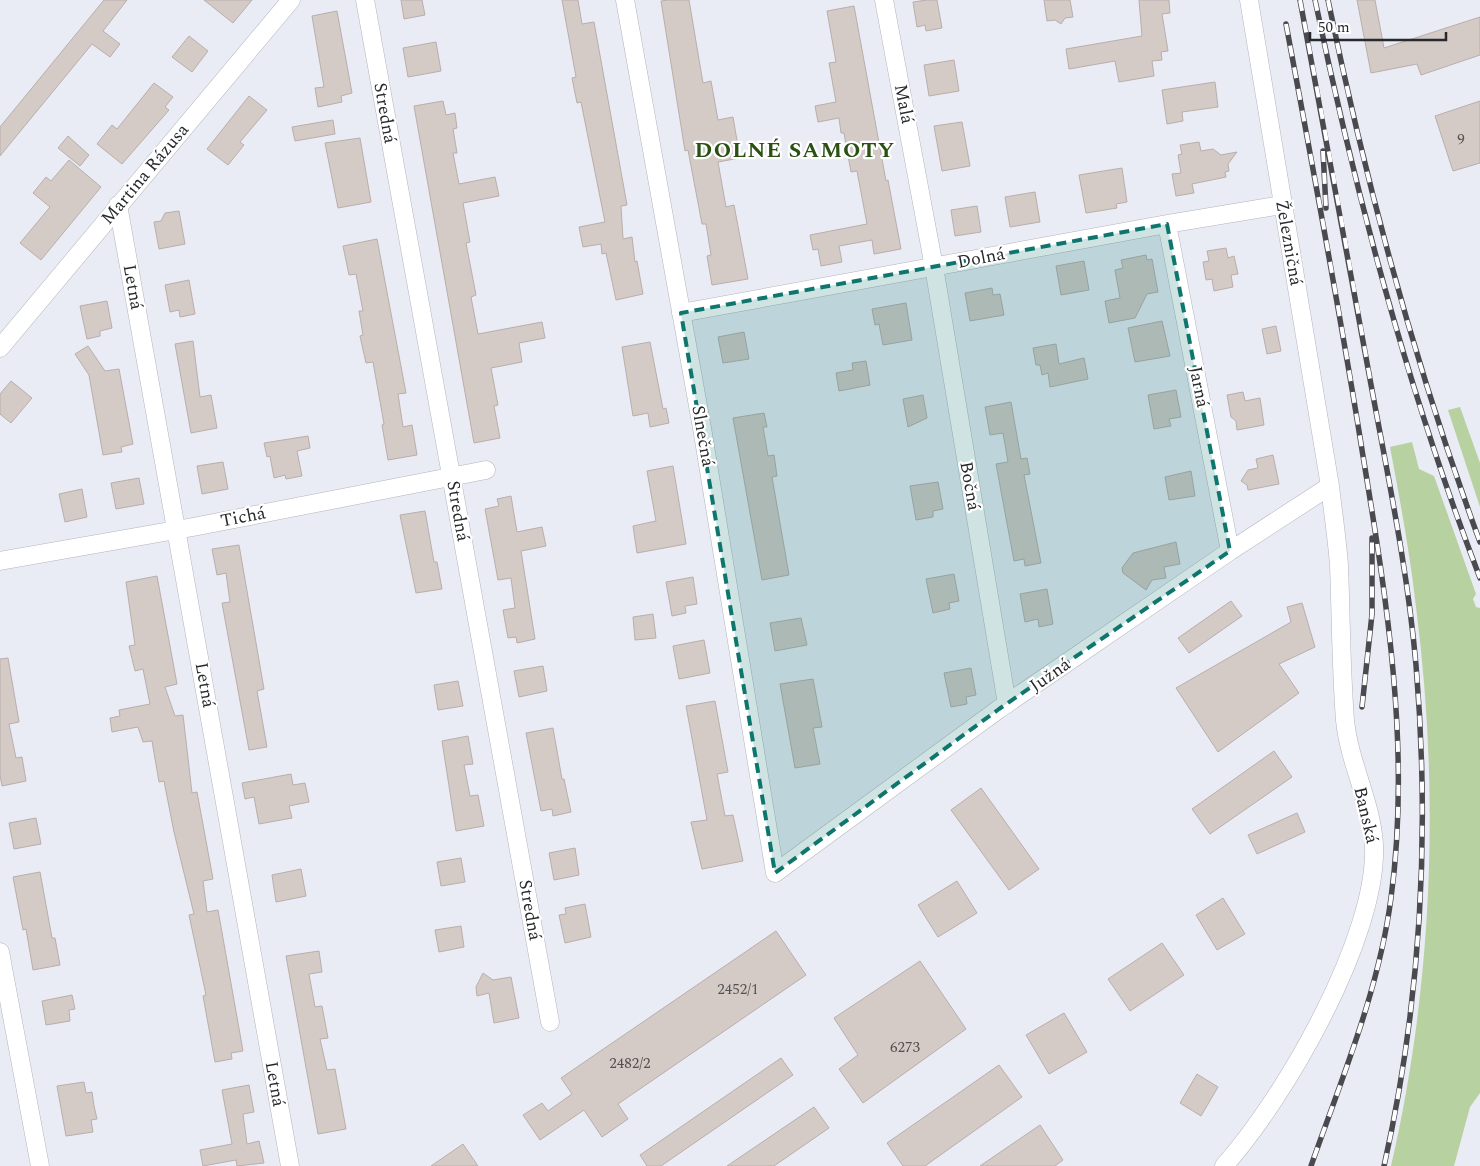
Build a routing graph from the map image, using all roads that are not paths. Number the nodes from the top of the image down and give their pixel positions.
1 (291, 0) edge
2 (365, 0) edge
3 (625, 0) edge
4 (884, 0) edge
5 (1248, 0) edge
6 (118, 205) junction
7 (1282, 205) junction
8 (1167, 224) junction
9 (934, 267) junction
10 (681, 313) junction
11 (0, 348) edge
12 (486, 470) dead end
13 (452, 477) junction
14 (1330, 486) junction
15 (177, 529) junction
16 (1230, 551) junction
17 (0, 561) edge
18 (1007, 704) junction
19 (775, 873) joint
20 (0, 952) edge
21 (550, 1022) dead end
22 (40, 1166) edge
23 (290, 1166) edge
24 (1224, 1166) edge

1 - 6 street, Martina Rázusa
2 - 13 street, Stredná
3 - 10 street, Slnečná
4 - 9 street, Malá
5 - 7 street, Železničná
6 - 11 street, Martina Rázusa
6 - 15 street, Letná
7 - 8 street, Dolná
7 - 14 street, Železničná
8 - 9 street, Dolná
8 - 16 street, Jarná
9 - 10 street, Dolná
9 - 18 street, Bočná
10 - 19 street, Slnečná
12 - 13 street, Tichá
13 - 15 street, Tichá
13 - 21 street, Stredná
14 - 16 street, Južná
14 - 24 street, Banská
15 - 17 street, Tichá
15 - 23 street, Letná
16 - 18 street, Južná
18 - 19 street, Južná
20 - 22 street

